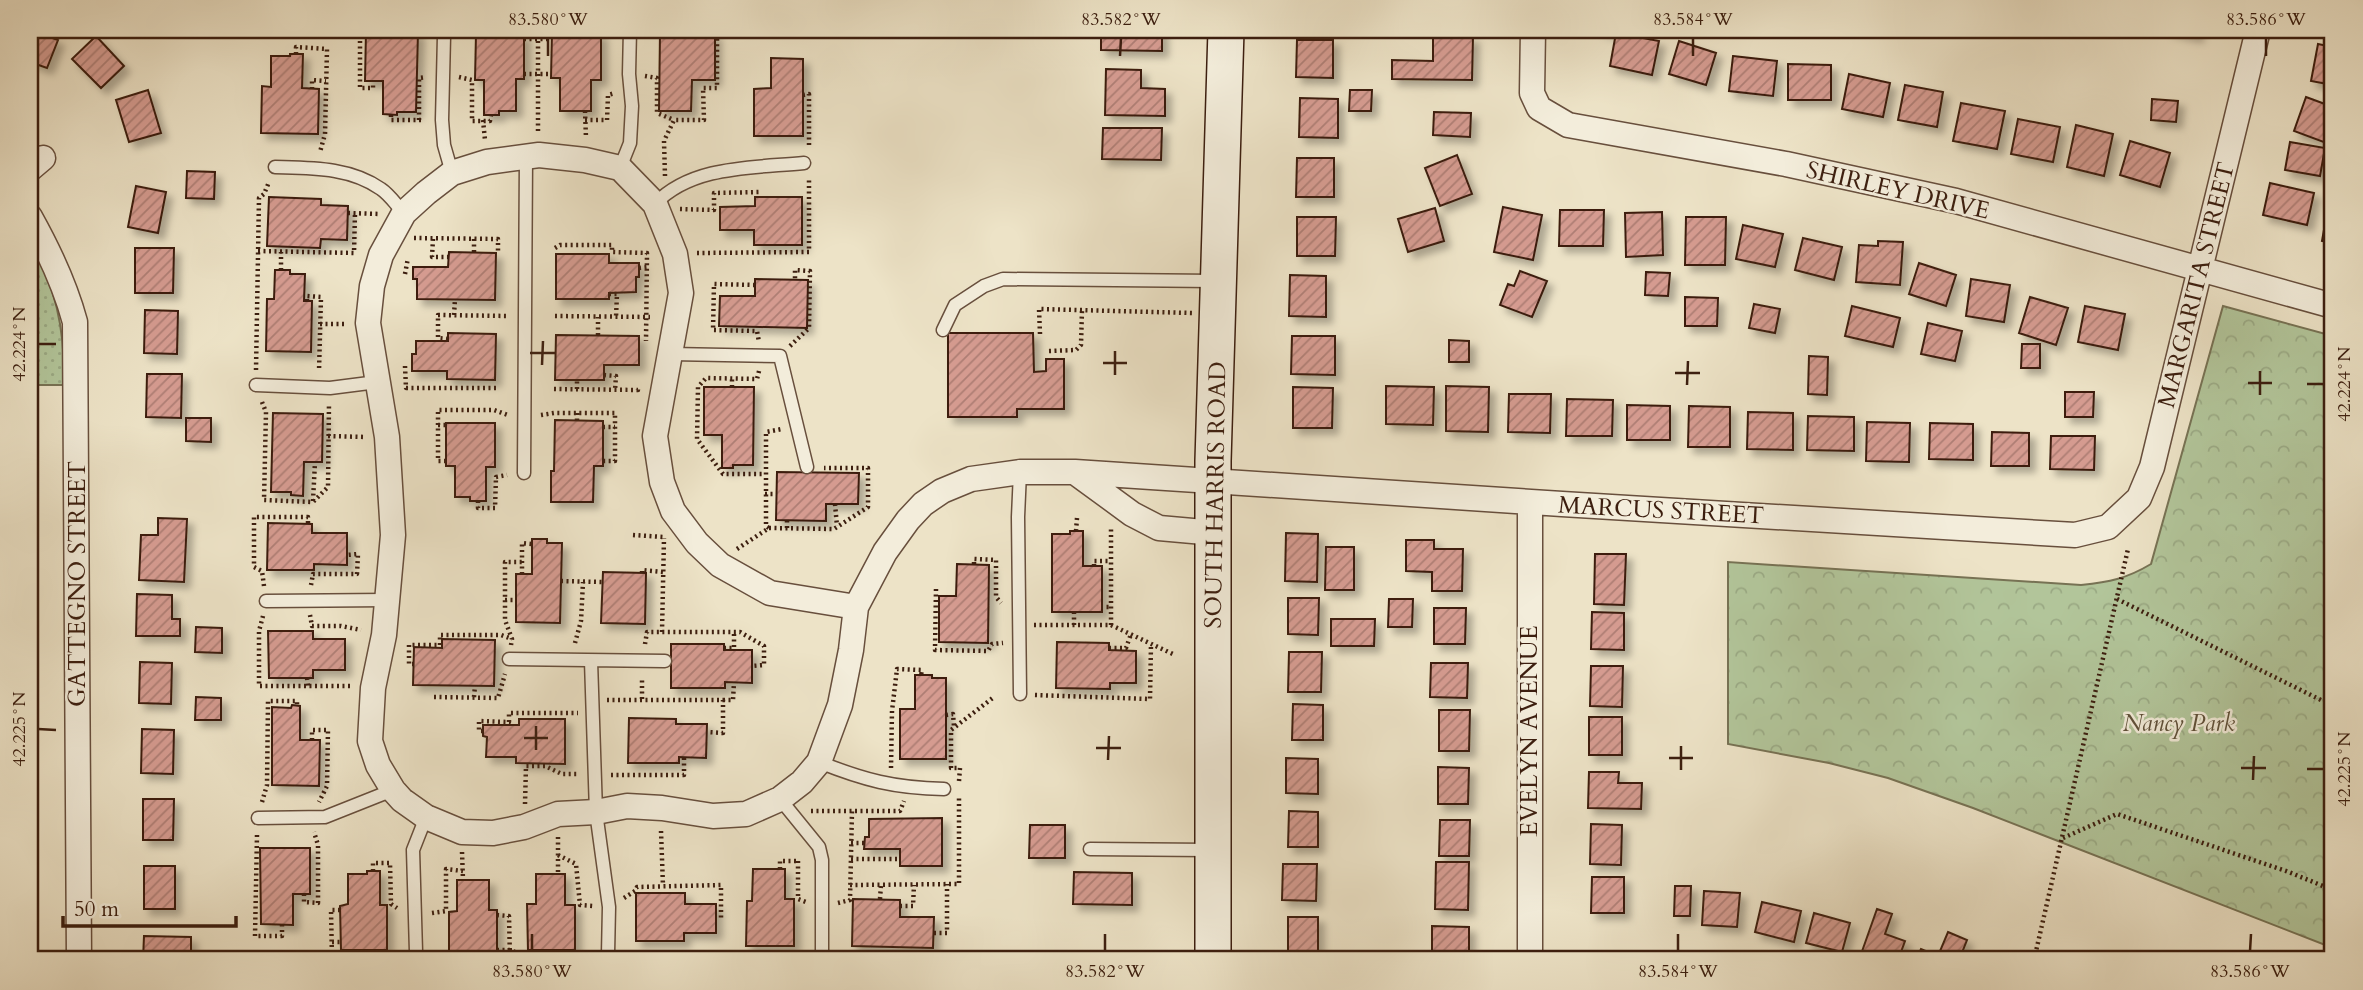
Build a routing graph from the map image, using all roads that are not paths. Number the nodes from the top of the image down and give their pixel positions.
1 (629, 30) edge
2 (1226, 30) edge
3 (1533, 30) edge
4 (2258, 30) edge
5 (444, 36) dead end
6 (532, 150) junction
7 (275, 167) dead end
8 (620, 168) junction
9 (806, 169) road end
10 (452, 173) junction
11 (664, 199) junction
12 (396, 214) junction
13 (30, 218) edge
14 (2200, 269) junction
15 (1219, 281) junction
16 (2333, 306) edge
17 (943, 330) dead end
18 (671, 354) junction
19 (377, 382) junction
20 (256, 385) dead end
21 (807, 467) dead end
22 (1020, 472) junction
23 (1075, 472) junction
24 (524, 473) dead end
25 (1214, 482) junction
26 (1530, 502) junction
27 (2108, 527) joint
28 (1215, 533) junction
29 (388, 600) junction
30 (266, 601) dead end
31 (856, 607) junction
32 (509, 659) dead end
33 (591, 660) junction
34 (665, 662) dead end
35 (1020, 694) road end
36 (819, 762) junction
37 (944, 789) dead end
38 (393, 790) junction
39 (780, 799) junction
40 (596, 812) junction
41 (426, 817) junction
42 (258, 818) dead end
43 (1090, 849) dead end
44 (1213, 850) junction
45 (416, 952) dead end
46 (608, 954) dead end
47 (822, 955) dead end
48 (79, 960) edge
49 (1213, 960) edge
50 (1530, 960) edge

1 - 8 lane
2 - 15 main road, SOUTH HARRIS ROAD
3 - 14 street, SHIRLEY DRIVE
4 - 14 street, MARGARITA STREET
5 - 10 lane
6 - 8 street
6 - 10 street
6 - 24 lane
7 - 12 lane
8 - 11 street
9 - 11 lane
10 - 12 street
11 - 18 street
12 - 19 street
13 - 48 street, GATTEGNO STREET
14 - 16 street, SHIRLEY DRIVE
14 - 27 street, MARGARITA STREET
15 - 17 lane
15 - 25 main road, SOUTH HARRIS ROAD
18 - 21 lane
18 - 31 street
19 - 20 lane
19 - 29 street
22 - 23 street, MARCUS STREET
22 - 31 street, MARCUS STREET
22 - 35 lane
23 - 25 street, MARCUS STREET
23 - 28 street
25 - 26 street, MARCUS STREET
25 - 28 main road, SOUTH HARRIS ROAD
26 - 27 street, MARCUS STREET
26 - 50 street, EVELYN AVENUE
28 - 44 main road, SOUTH HARRIS ROAD
29 - 30 lane
29 - 38 street
31 - 36 street
32 - 33 lane
33 - 34 lane
33 - 40 lane
36 - 37 lane
36 - 39 street
38 - 41 street
38 - 42 lane
39 - 40 street
39 - 47 lane
40 - 41 street
40 - 46 lane
41 - 45 lane
43 - 44 lane
44 - 49 main road, SOUTH HARRIS ROAD

